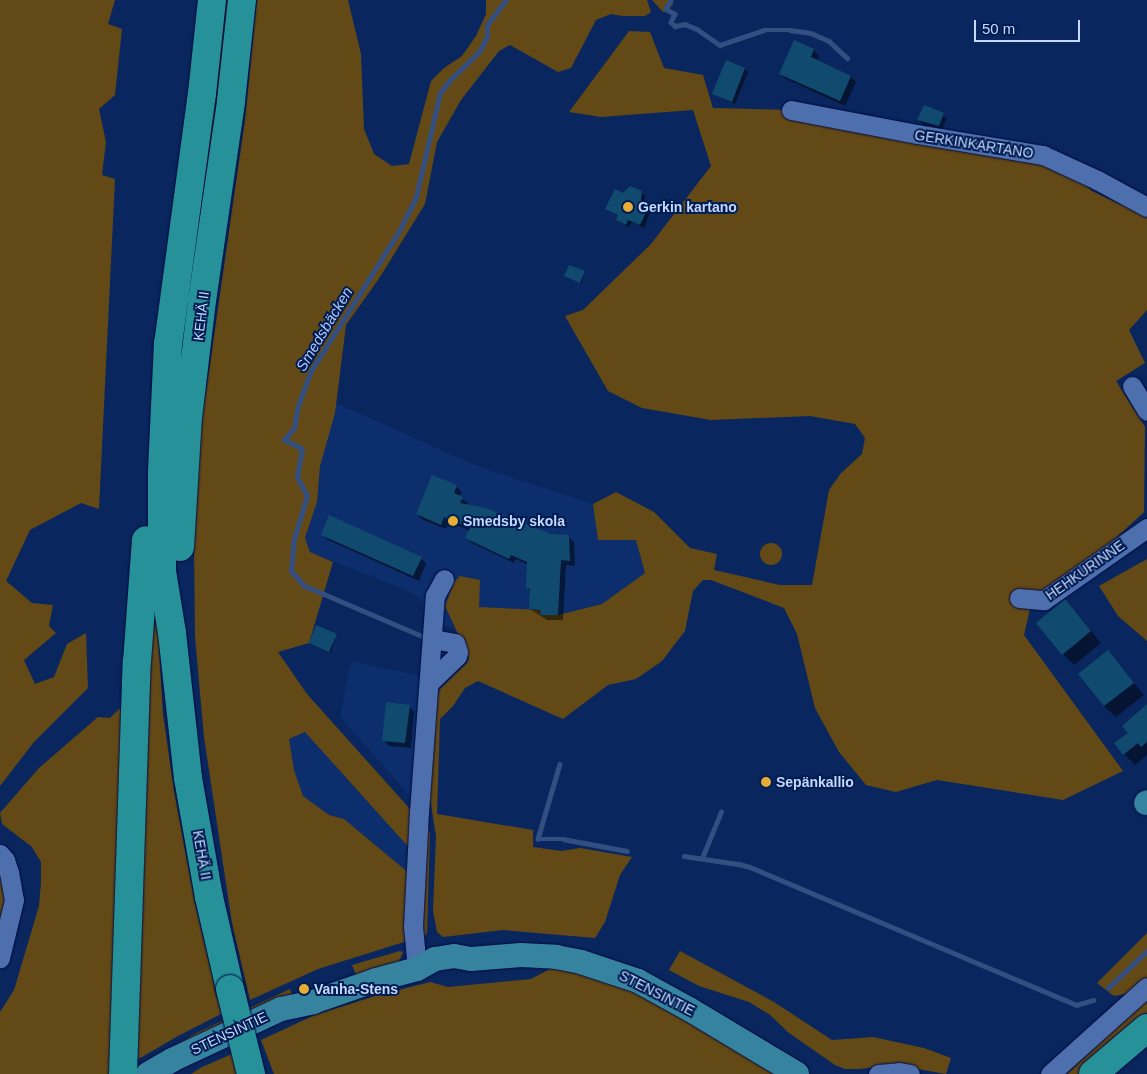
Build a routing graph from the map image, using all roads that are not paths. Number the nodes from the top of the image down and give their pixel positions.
1 (212, 0) edge
2 (242, 0) edge
3 (791, 110) dead end
4 (1147, 207) edge
5 (168, 343) junction
6 (1132, 386) dead end
7 (1147, 411) edge
8 (1147, 528) edge
9 (444, 579) dead end
10 (1019, 598) dead end
11 (172, 633) junction
12 (433, 639) junction
13 (429, 682) junction
14 (0, 854) edge
15 (0, 958) edge
16 (417, 969) junction
17 (1147, 987) edge
18 (313, 1002) junction
19 (1147, 1028) edge
20 (1147, 1046) edge
21 (123, 1074) edge
22 (148, 1074) edge
23 (179, 1074) edge
24 (251, 1074) edge
25 (797, 1074) edge
26 (878, 1074) edge
27 (910, 1074) edge
28 (1050, 1074) edge
29 (1093, 1074) edge
30 (1117, 1074) edge

1 - 5 highway, KEHÄ II
2 - 11 highway, KEHÄ II
3 - 4 street, GERKINKARTANO
5 - 11 highway, KEHÄ II
5 - 21 highway
6 - 7 street
8 - 10 street, HEHKURINNE
9 - 12 street
11 - 24 highway, KEHÄ II, bridge
12 - 13 street
12 - 13 street
13 - 16 street
14 - 15 street
16 - 18 main road, STENSINTIE
16 - 25 main road, STENSINTIE
17 - 28 street
18 - 22 main road, STENSINTIE
18 - 23 main road, STENSINTIE
19 - 29 highway
20 - 30 highway
26 - 27 street

